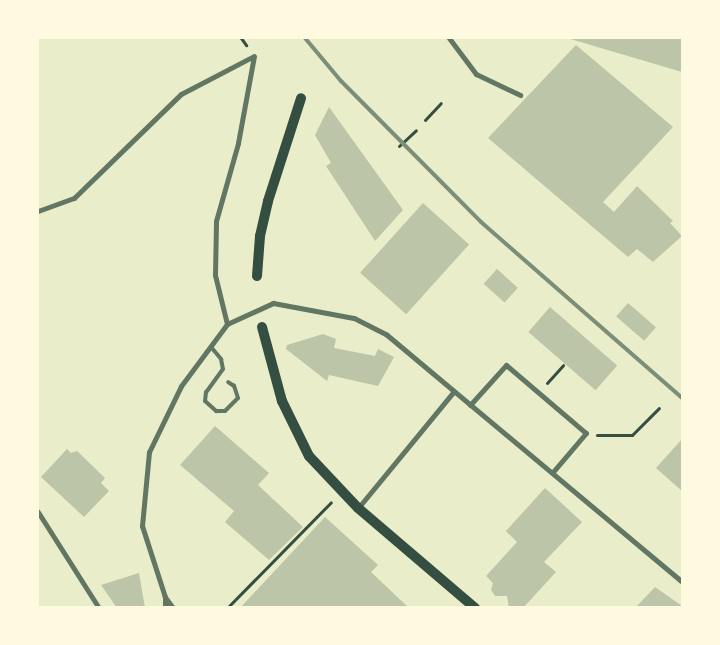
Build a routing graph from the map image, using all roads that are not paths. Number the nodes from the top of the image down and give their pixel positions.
1 (448, 38) edge
2 (520, 95) dead end
3 (301, 98) dead end
4 (38, 211) edge
5 (257, 276) dead end
6 (227, 324) junction
7 (262, 327) dead end
8 (211, 347) junction
9 (228, 382) dead end
10 (454, 391) junction
11 (470, 405) junction
12 (552, 473) junction
13 (358, 508) junction
14 (38, 512) edge
15 (682, 582) edge
16 (165, 597) junction
17 (99, 608) edge
18 (165, 608) edge
19 (174, 608) edge
20 (475, 608) edge

1 - 2 street
3 - 5 main road
4 - 6 street
6 - 8 street
6 - 10 street
7 - 13 main road
8 - 9 lane
8 - 16 street
10 - 11 street
10 - 13 street
11 - 12 street
11 - 12 street
12 - 15 street
13 - 20 main road
14 - 17 street
16 - 18 street
16 - 19 street

